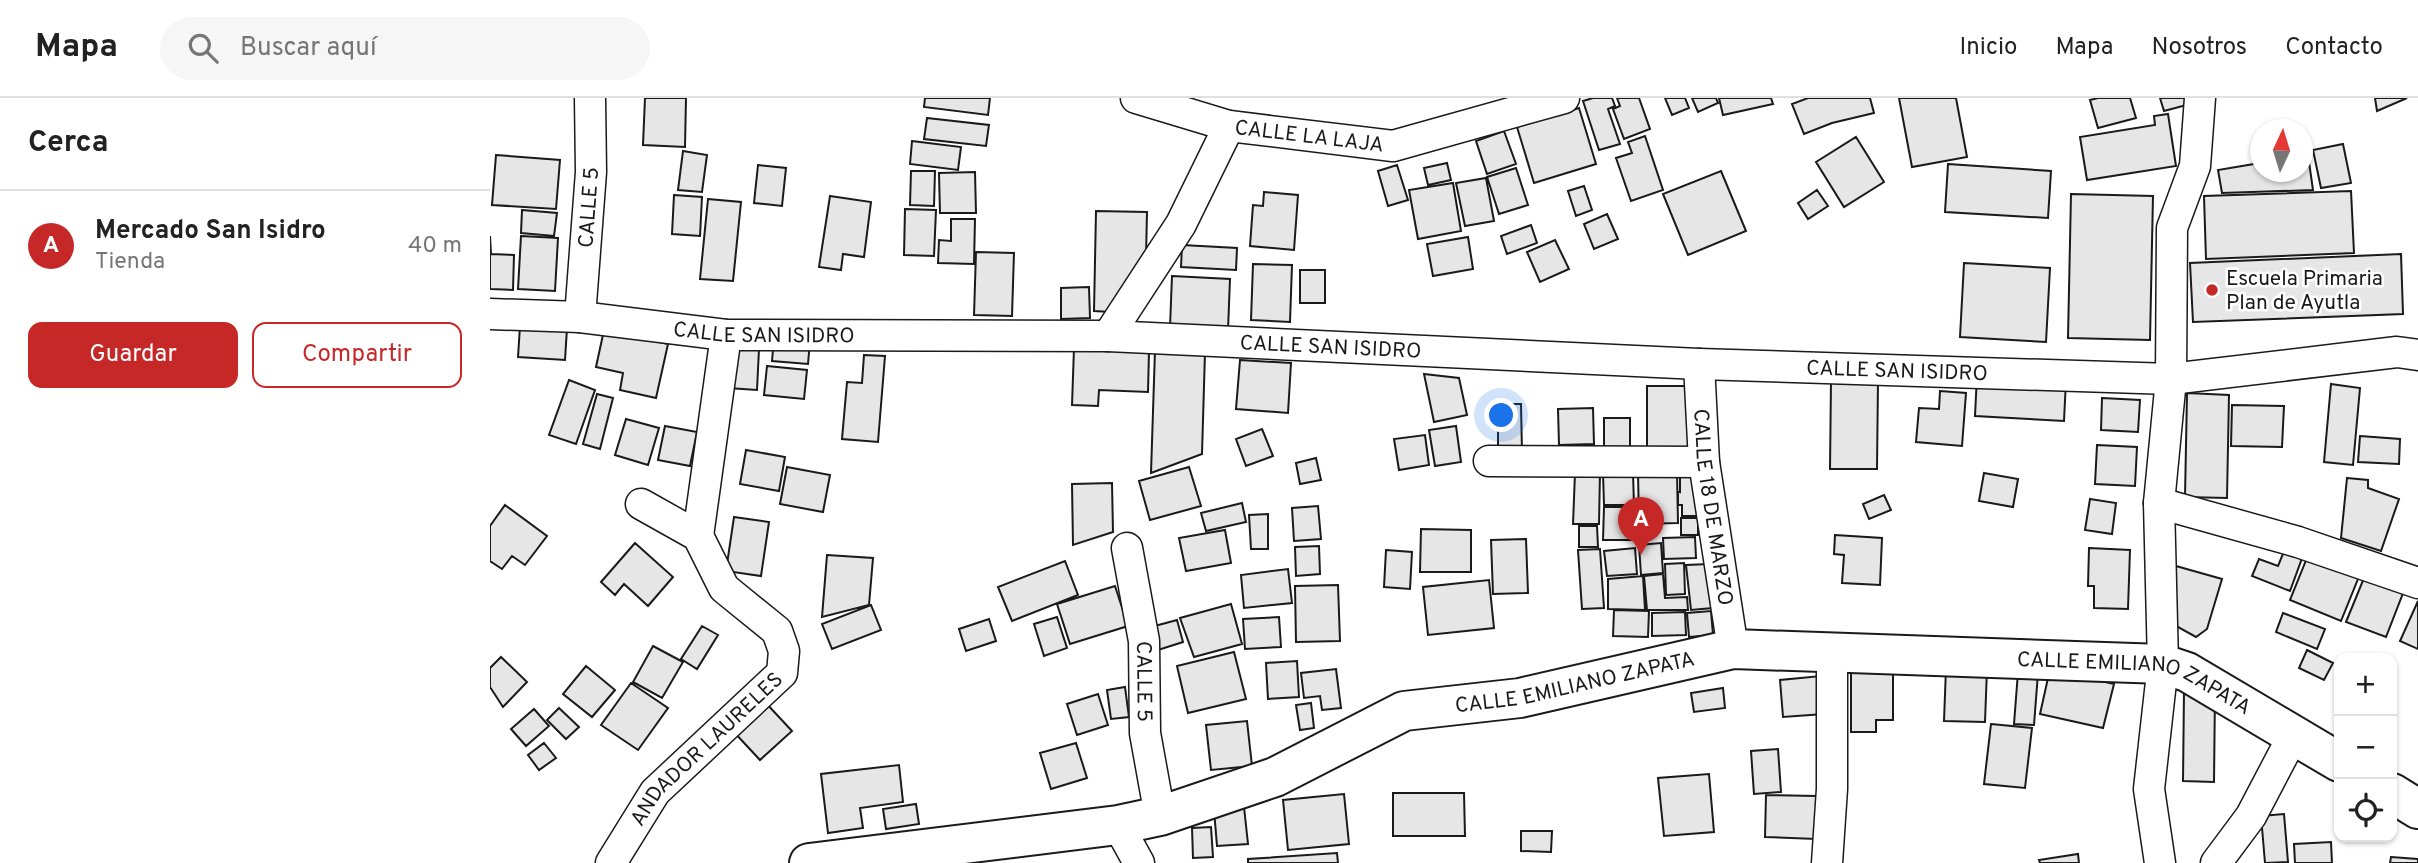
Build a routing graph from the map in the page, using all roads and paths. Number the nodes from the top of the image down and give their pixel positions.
1 (590, 98) edge
2 (1136, 98) edge
3 (1564, 98) edge
4 (2200, 98) edge
5 (1229, 126) junction
6 (490, 313) edge
7 (580, 317) junction
8 (726, 335) junction
9 (1108, 336) junction
10 (2418, 355) edge
11 (1699, 364) junction
12 (2171, 379) junction
13 (1489, 461) dead end
14 (1704, 462) junction
15 (641, 503) dead end
16 (2159, 503) junction
17 (698, 536) junction
18 (1127, 548) dead end
19 (2418, 583) edge
20 (1733, 649) junction
21 (1832, 654) junction
22 (2163, 664) junction
23 (2294, 734) junction
24 (2334, 758) edge
25 (2397, 796) edge
26 (2418, 809) edge
27 (1160, 816) junction
28 (1118, 825) junction
29 (611, 863) edge
30 (808, 863) edge
31 (1139, 863) edge
32 (1827, 863) edge
33 (2160, 863) edge
34 (2216, 863) edge

1 - 7 street, CALLE 5
2 - 5 street, CALLE LA LAJA
3 - 5 street, CALLE LA LAJA
4 - 12 street
5 - 9 street
6 - 7 street, CALLE SAN ISIDRO
7 - 8 street, CALLE SAN ISIDRO
8 - 9 street, CALLE SAN ISIDRO
8 - 17 street
9 - 11 street, CALLE SAN ISIDRO
10 - 12 street, CALLE SAN ISIDRO
11 - 12 street, CALLE SAN ISIDRO
11 - 14 street, CALLE 18 DE MARZO
12 - 16 street
13 - 14 street
14 - 20 street, CALLE 18 DE MARZO
15 - 17 street
16 - 19 street
16 - 22 street
17 - 29 street, ANDADOR LAURELES
18 - 27 street, CALLE 5
20 - 21 street, CALLE EMILIANO ZAPATA
20 - 27 street, CALLE EMILIANO ZAPATA
21 - 22 street, CALLE EMILIANO ZAPATA
21 - 32 street
22 - 23 street, CALLE EMILIANO ZAPATA
22 - 33 street
23 - 24 street, CALLE EMILIANO ZAPATA
23 - 34 street
25 - 26 street
27 - 28 street, CALLE EMILIANO ZAPATA
28 - 30 street, CALLE EMILIANO ZAPATA
28 - 31 street

